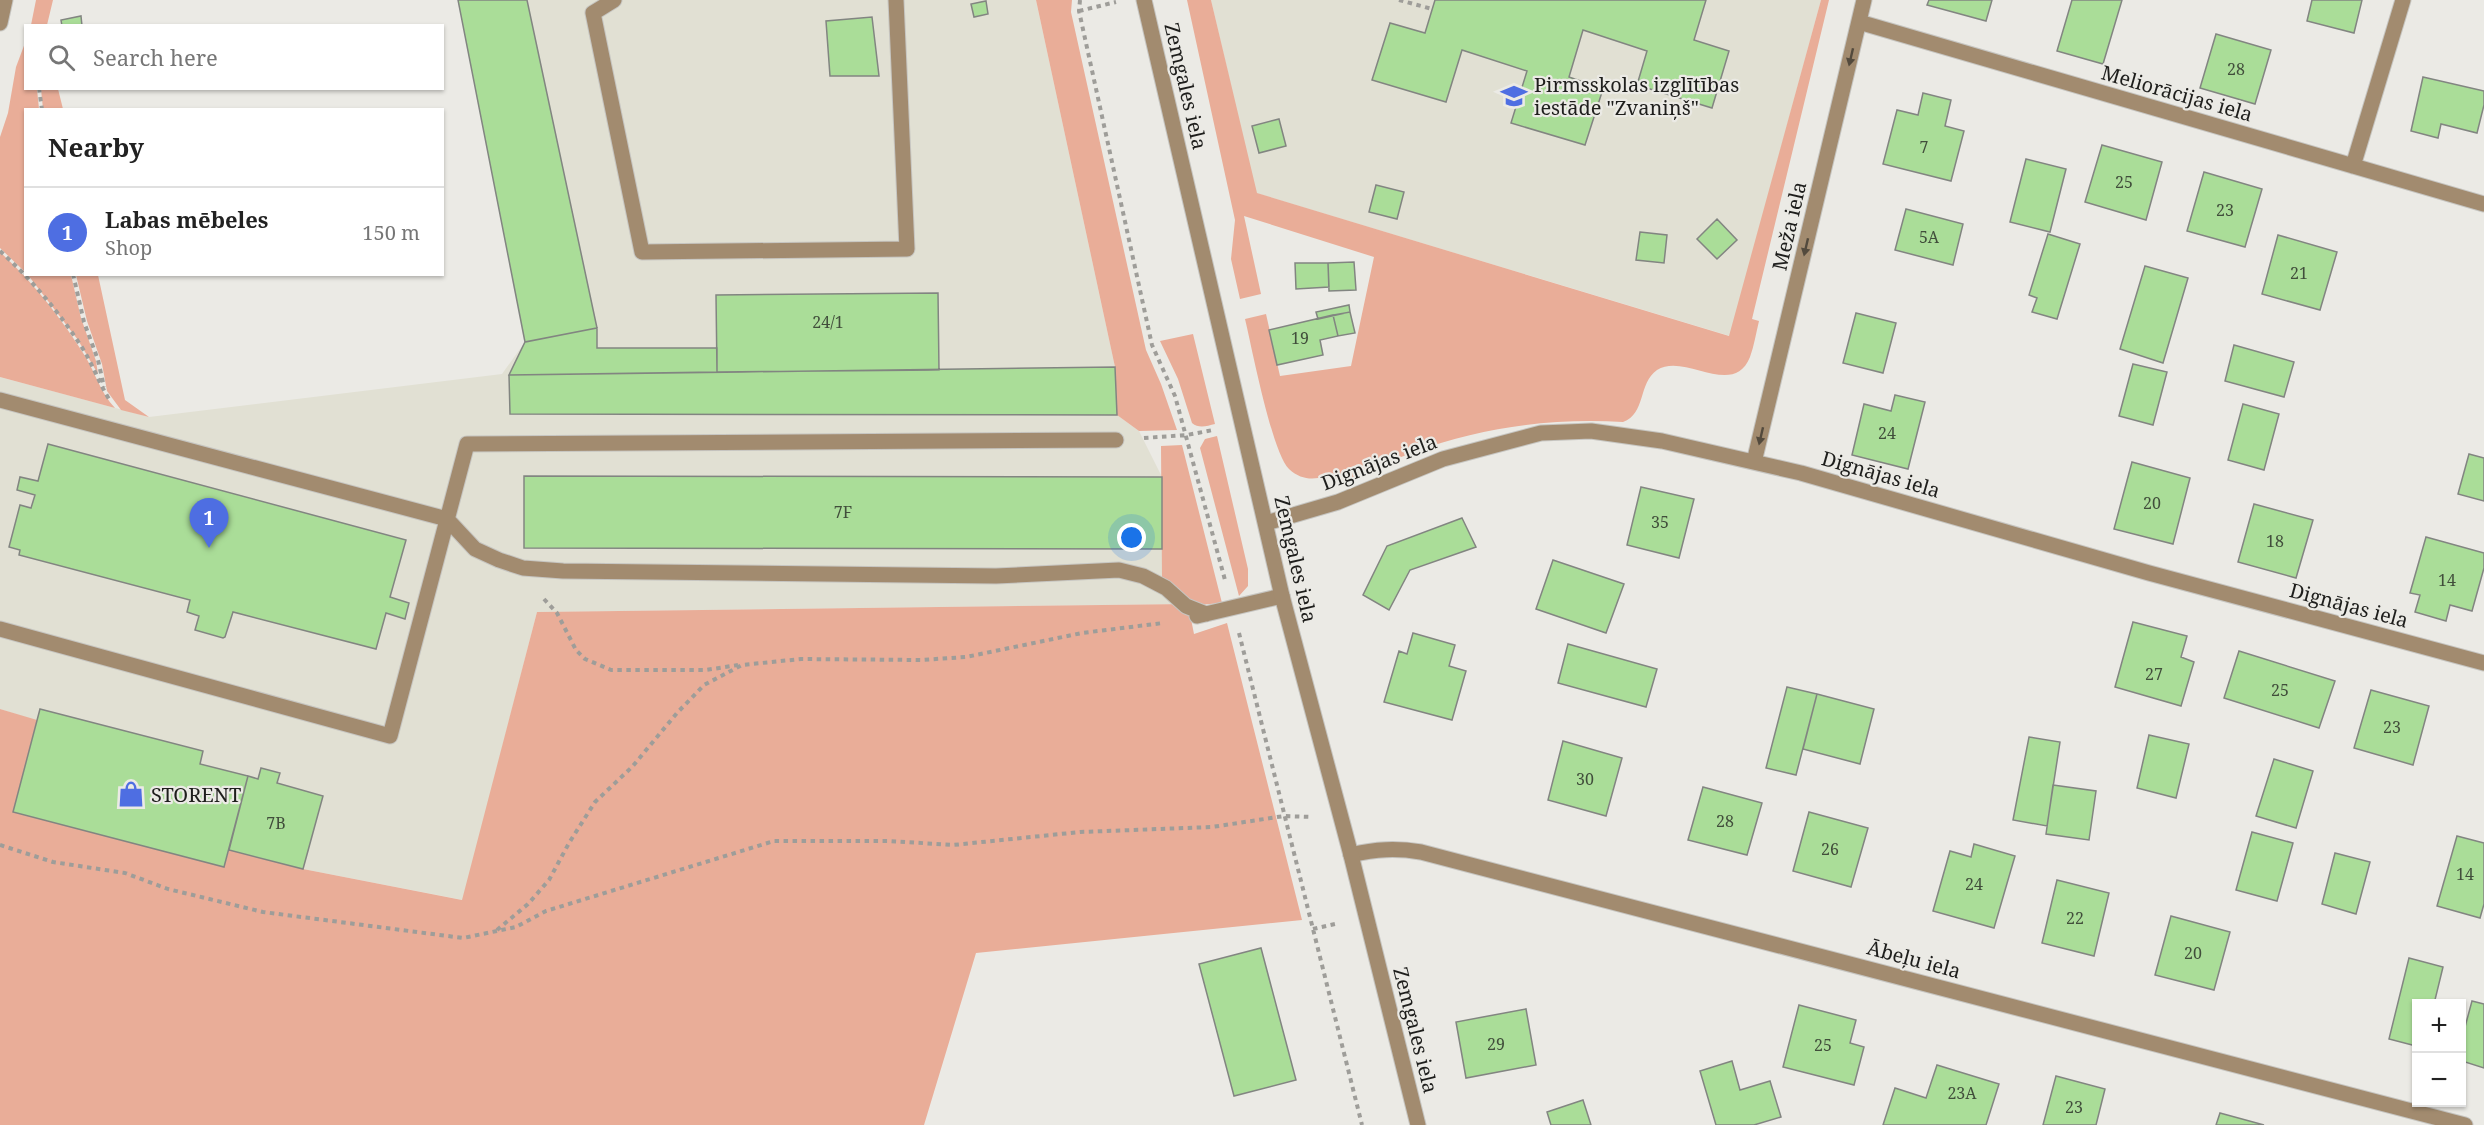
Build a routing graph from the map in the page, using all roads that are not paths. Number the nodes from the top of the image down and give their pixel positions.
1 (5, 0) edge
2 (614, 0) edge
3 (896, 0) edge
4 (1144, 0) edge
5 (1864, 0) edge
6 (2403, 0) edge
7 (0, 22) edge
8 (1859, 22) junction
9 (2353, 166) junction
10 (2484, 204) edge
11 (0, 400) edge
12 (1116, 440) road end
13 (1754, 462) junction
14 (447, 519) junction
15 (1266, 523) junction
16 (1282, 596) junction
17 (1206, 614) junction
18 (1190, 618) road end
19 (0, 629) edge
20 (2484, 663) edge
21 (1351, 855) junction
22 (1418, 1125) edge
23 (2465, 1125) edge

1 - 7 street
2 - 3 street
4 - 15 street, Zemgales iela
5 - 8 street, Meža iela
6 - 9 street
8 - 9 street, Meliorācijas iela
8 -> 13 street, Meža iela
9 - 10 street, Meliorācijas iela
11 - 14 street
12 - 14 street
13 - 15 street, Dignājas iela
13 - 20 street, Dignājas iela
14 - 17 street
14 - 19 street
15 - 16 street, Zemgales iela
16 - 17 street
16 - 21 street, Zemgales iela
17 - 18 street
21 - 22 street, Zemgales iela
21 - 23 street, Ābeļu iela

